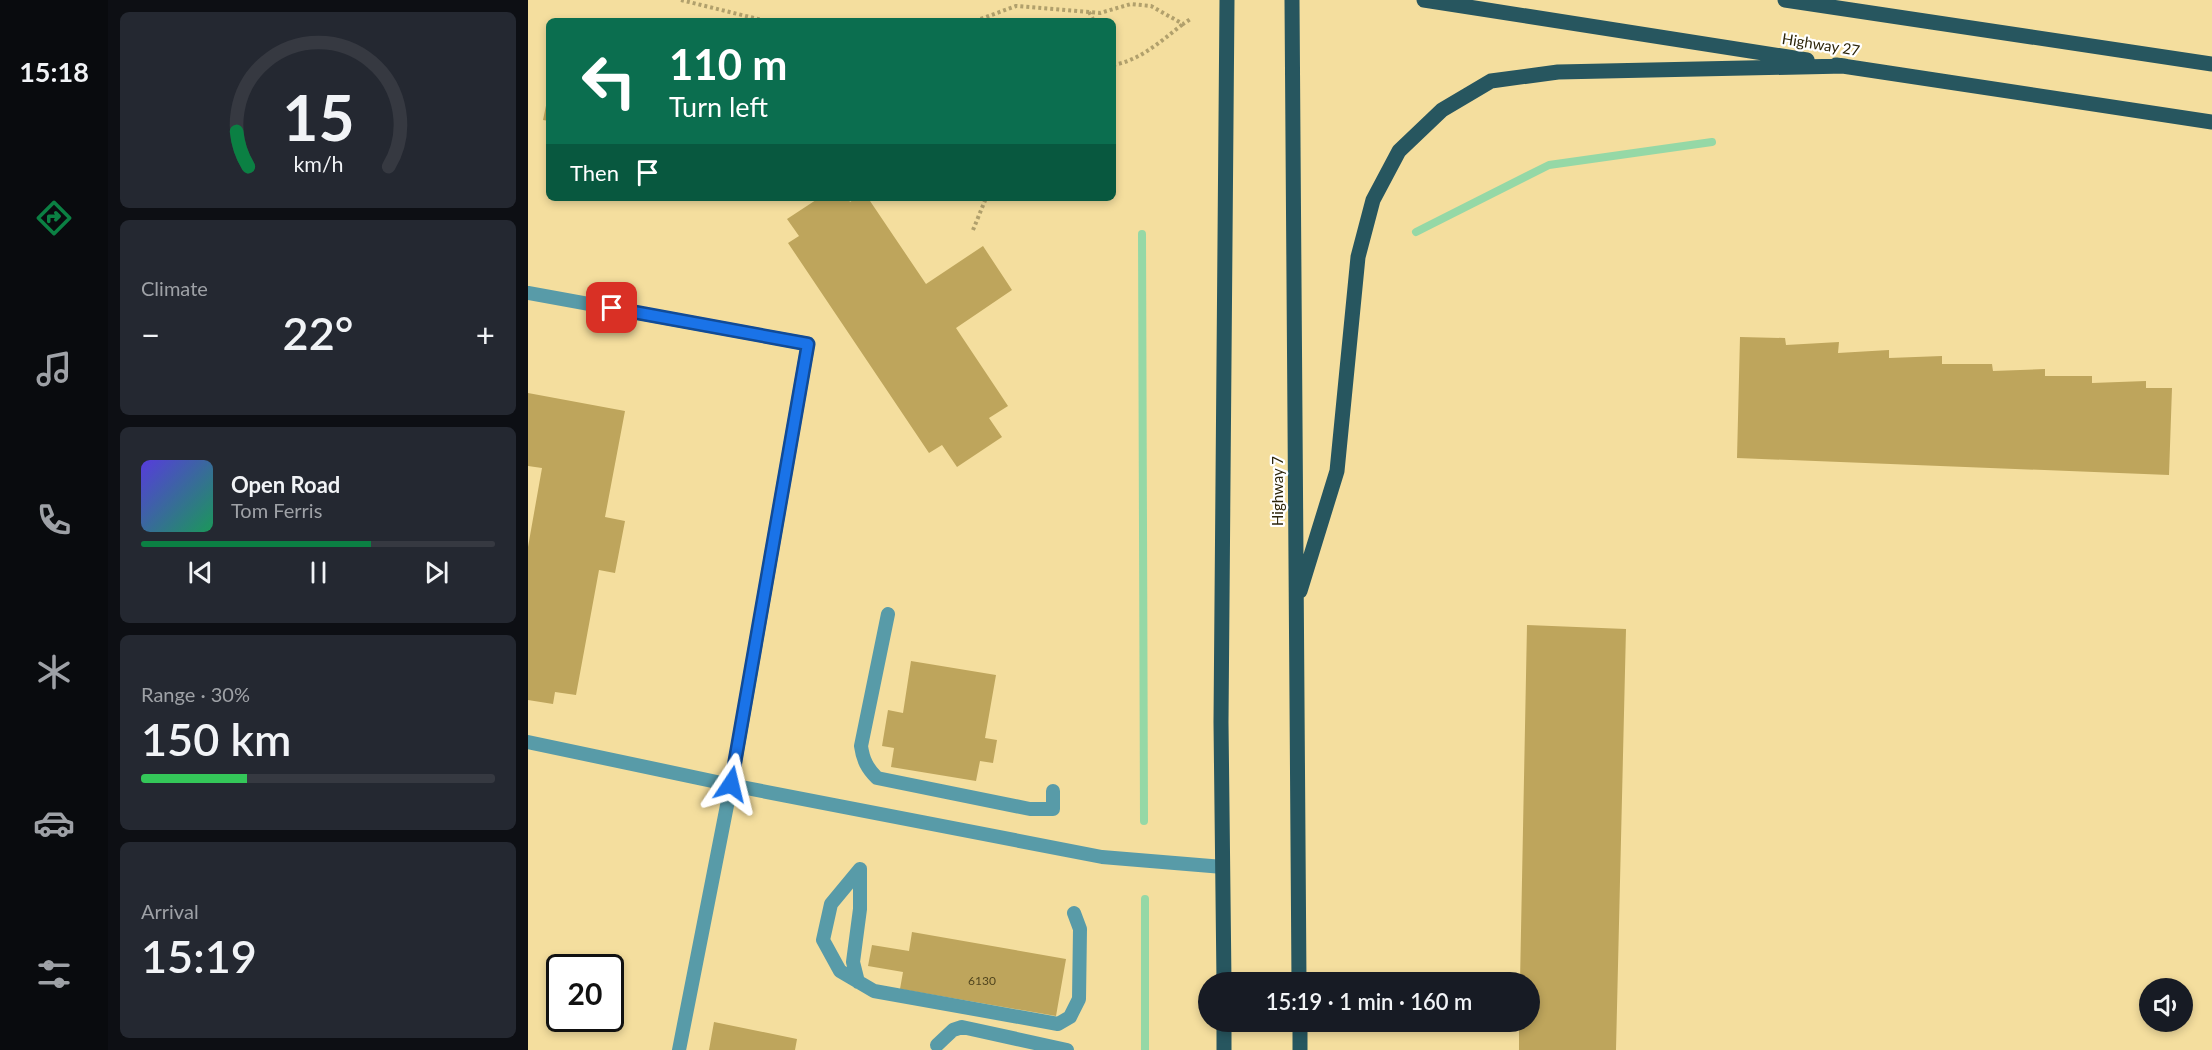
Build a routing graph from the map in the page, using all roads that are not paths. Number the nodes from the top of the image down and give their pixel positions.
1 (1227, 0) edge
2 (1292, 0) edge
3 (1424, 0) edge
4 (1785, 0) edge
5 (1821, 0) edge
6 (1851, 9) junction
7 (2212, 64) edge
8 (1845, 66) junction
9 (2212, 122) edge
10 (528, 293) edge
11 (1295, 605) junction
12 (888, 614) dead end
13 (528, 742) edge
14 (731, 784) junction
15 (1053, 791) dead end
16 (1223, 867) junction
17 (1074, 913) dead end
18 (1224, 972) edge
19 (1299, 972) edge
20 (858, 982) junction
21 (1224, 1032) edge
22 (1300, 1032) edge
23 (938, 1045) dead end
24 (679, 1050) edge
25 (1067, 1050) edge
26 (1224, 1050) edge
27 (1300, 1050) edge

1 - 16 main road
2 - 11 main road, Highway 7
3 - 8 main road, Highway 27
4 - 6 main road
5 - 6 main road
6 - 7 main road
8 - 9 main road, Highway 27
8 - 11 main road
10 - 14 lane
11 - 19 main road, Highway 7
12 - 15 lane
13 - 14 lane
14 - 16 lane
14 - 24 lane
16 - 18 main road
17 - 20 lane
20 - 20 lane
21 - 26 main road
22 - 27 main road
23 - 25 lane

